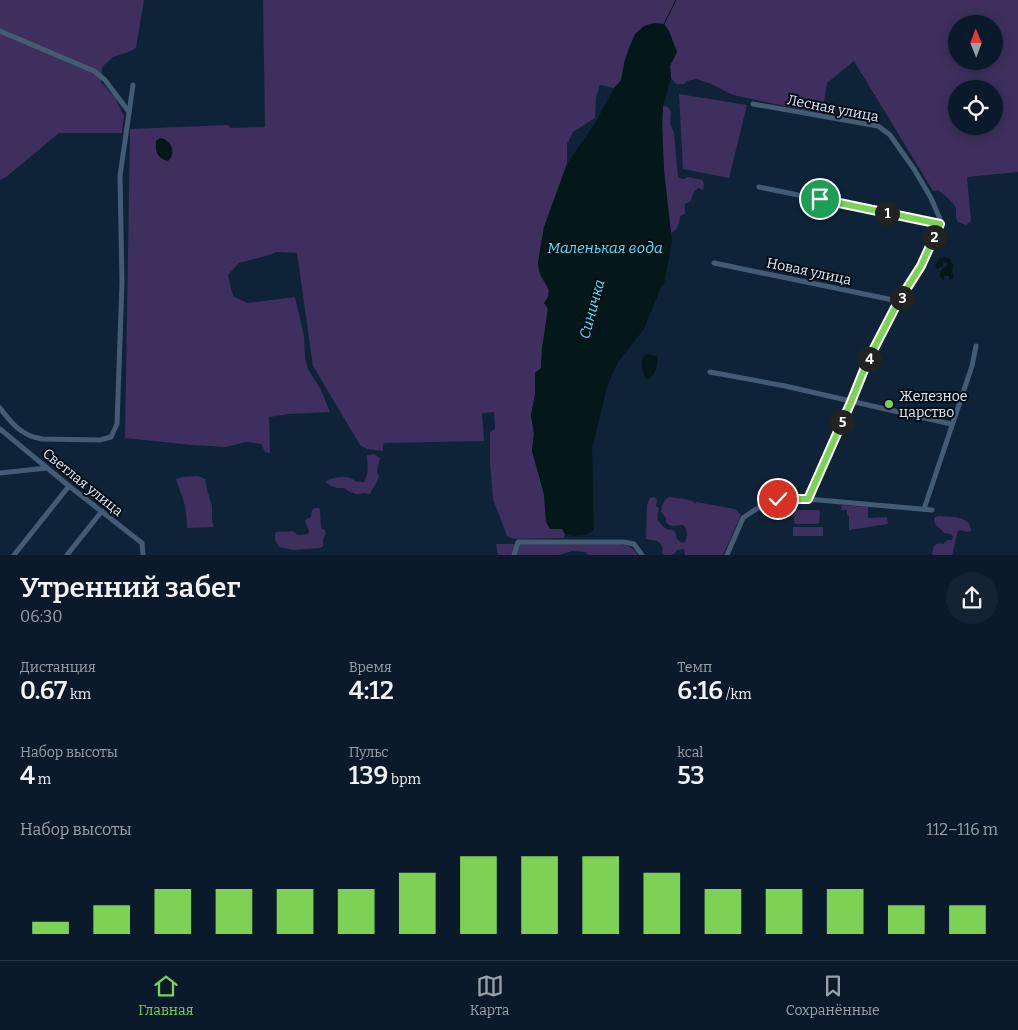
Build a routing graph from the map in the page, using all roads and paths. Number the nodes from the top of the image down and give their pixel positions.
1 (0, 31) edge
2 (133, 85) dead end
3 (753, 104) dead end
4 (129, 112) junction
5 (759, 187) dead end
6 (940, 226) junction
7 (714, 263) dead end
8 (898, 302) junction
9 (976, 346) dead end
10 (710, 372) dead end
11 (851, 402) junction
12 (0, 408) edge
13 (951, 424) junction
14 (0, 430) edge
15 (47, 468) junction
16 (0, 473) edge
17 (69, 486) junction
18 (808, 499) junction
19 (924, 509) junction
20 (932, 510) dead end
21 (102, 511) junction
22 (14, 555) edge
23 (67, 555) edge
24 (143, 555) edge
25 (514, 555) edge
26 (642, 555) edge
27 (727, 555) edge

1 - 4 street
2 - 4 street
3 - 6 street, Лесная улица
4 - 12 street
5 - 6 street
6 - 8 street
7 - 8 street, Новая улица
8 - 11 street
9 - 13 street
10 - 11 street
11 - 13 street
11 - 18 street
13 - 19 street
14 - 15 street, Светлая улица
15 - 16 street
15 - 17 street, Светлая улица
17 - 21 street, Светлая улица
17 - 22 street
18 - 19 street
18 - 27 street
19 - 20 street
21 - 23 street
21 - 24 street, Светлая улица
25 - 26 street

